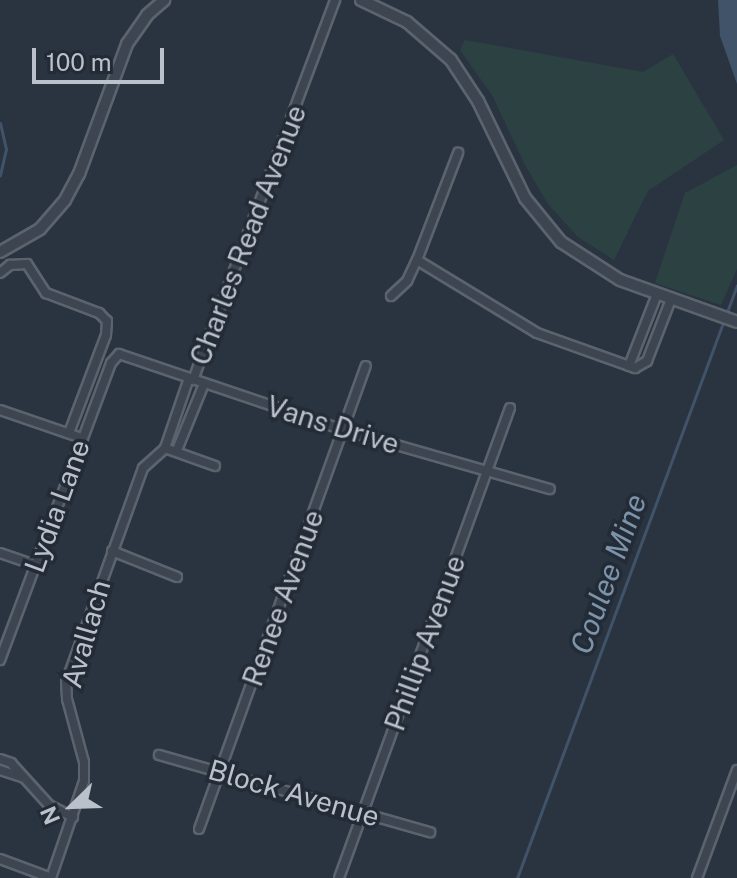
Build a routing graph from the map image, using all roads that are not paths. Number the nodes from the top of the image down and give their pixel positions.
1 (164, 0) edge
2 (335, 0) edge
3 (362, 0) edge
4 (458, 153) dead end
5 (1, 251) edge
6 (417, 260) junction
7 (10, 265) junction
8 (0, 273) edge
9 (657, 294) junction
10 (391, 296) dead end
11 (671, 299) junction
12 (737, 322) edge
13 (119, 354) joint
14 (366, 366) dead end
15 (629, 366) junction
16 (191, 379) junction
17 (204, 384) junction
18 (510, 408) dead end
19 (0, 410) edge
20 (344, 430) junction
21 (69, 433) junction
22 (82, 438) junction
23 (165, 448) junction
24 (177, 450) junction
25 (215, 466) dead end
26 (488, 470) junction
27 (550, 489) dead end
28 (112, 551) junction
29 (0, 553) edge
30 (35, 565) junction
31 (177, 577) dead end
32 (0, 660) edge
33 (159, 755) dead end
34 (0, 759) edge
35 (0, 770) edge
36 (737, 770) edge
37 (219, 772) junction
38 (24, 778) junction
39 (363, 813) junction
40 (73, 817) junction
41 (199, 829) dead end
42 (430, 832) dead end
43 (0, 859) edge
44 (51, 878) edge
45 (339, 878) edge
46 (697, 878) edge

1 - 5 street
2 - 16 street, Charles Read Avenue
3 - 9 street
4 - 6 street
5 - 7 street
6 - 10 street
6 - 15 street
7 - 8 street
7 - 21 street
9 - 11 street
9 - 15 street
11 - 12 street
11 - 15 street
13 - 16 street, Vans Drive
13 - 22 street, Lydia Lane
14 - 20 street, Renee Avenue
16 - 17 street, Vans Drive
16 - 23 street, Avallach
17 - 20 street, Vans Drive
17 - 24 street
18 - 26 street, Phillip Avenue
19 - 21 street
20 - 26 street, Vans Drive
20 - 37 street, Renee Avenue
21 - 22 street
22 - 30 street, Lydia Lane
23 - 24 street
23 - 28 street, Avallach
24 - 25 street
26 - 27 street, Vans Drive
26 - 39 street, Phillip Avenue
28 - 31 street
28 - 40 street, Avallach
29 - 30 street
30 - 32 street, Lydia Lane
33 - 37 street, Block Avenue
34 - 38 street
35 - 38 street
36 - 46 street
37 - 39 street, Block Avenue
37 - 41 street, Renee Avenue
38 - 40 street
39 - 42 street, Block Avenue
39 - 45 street, Phillip Avenue
40 - 44 street, Avallach
43 - 44 street

